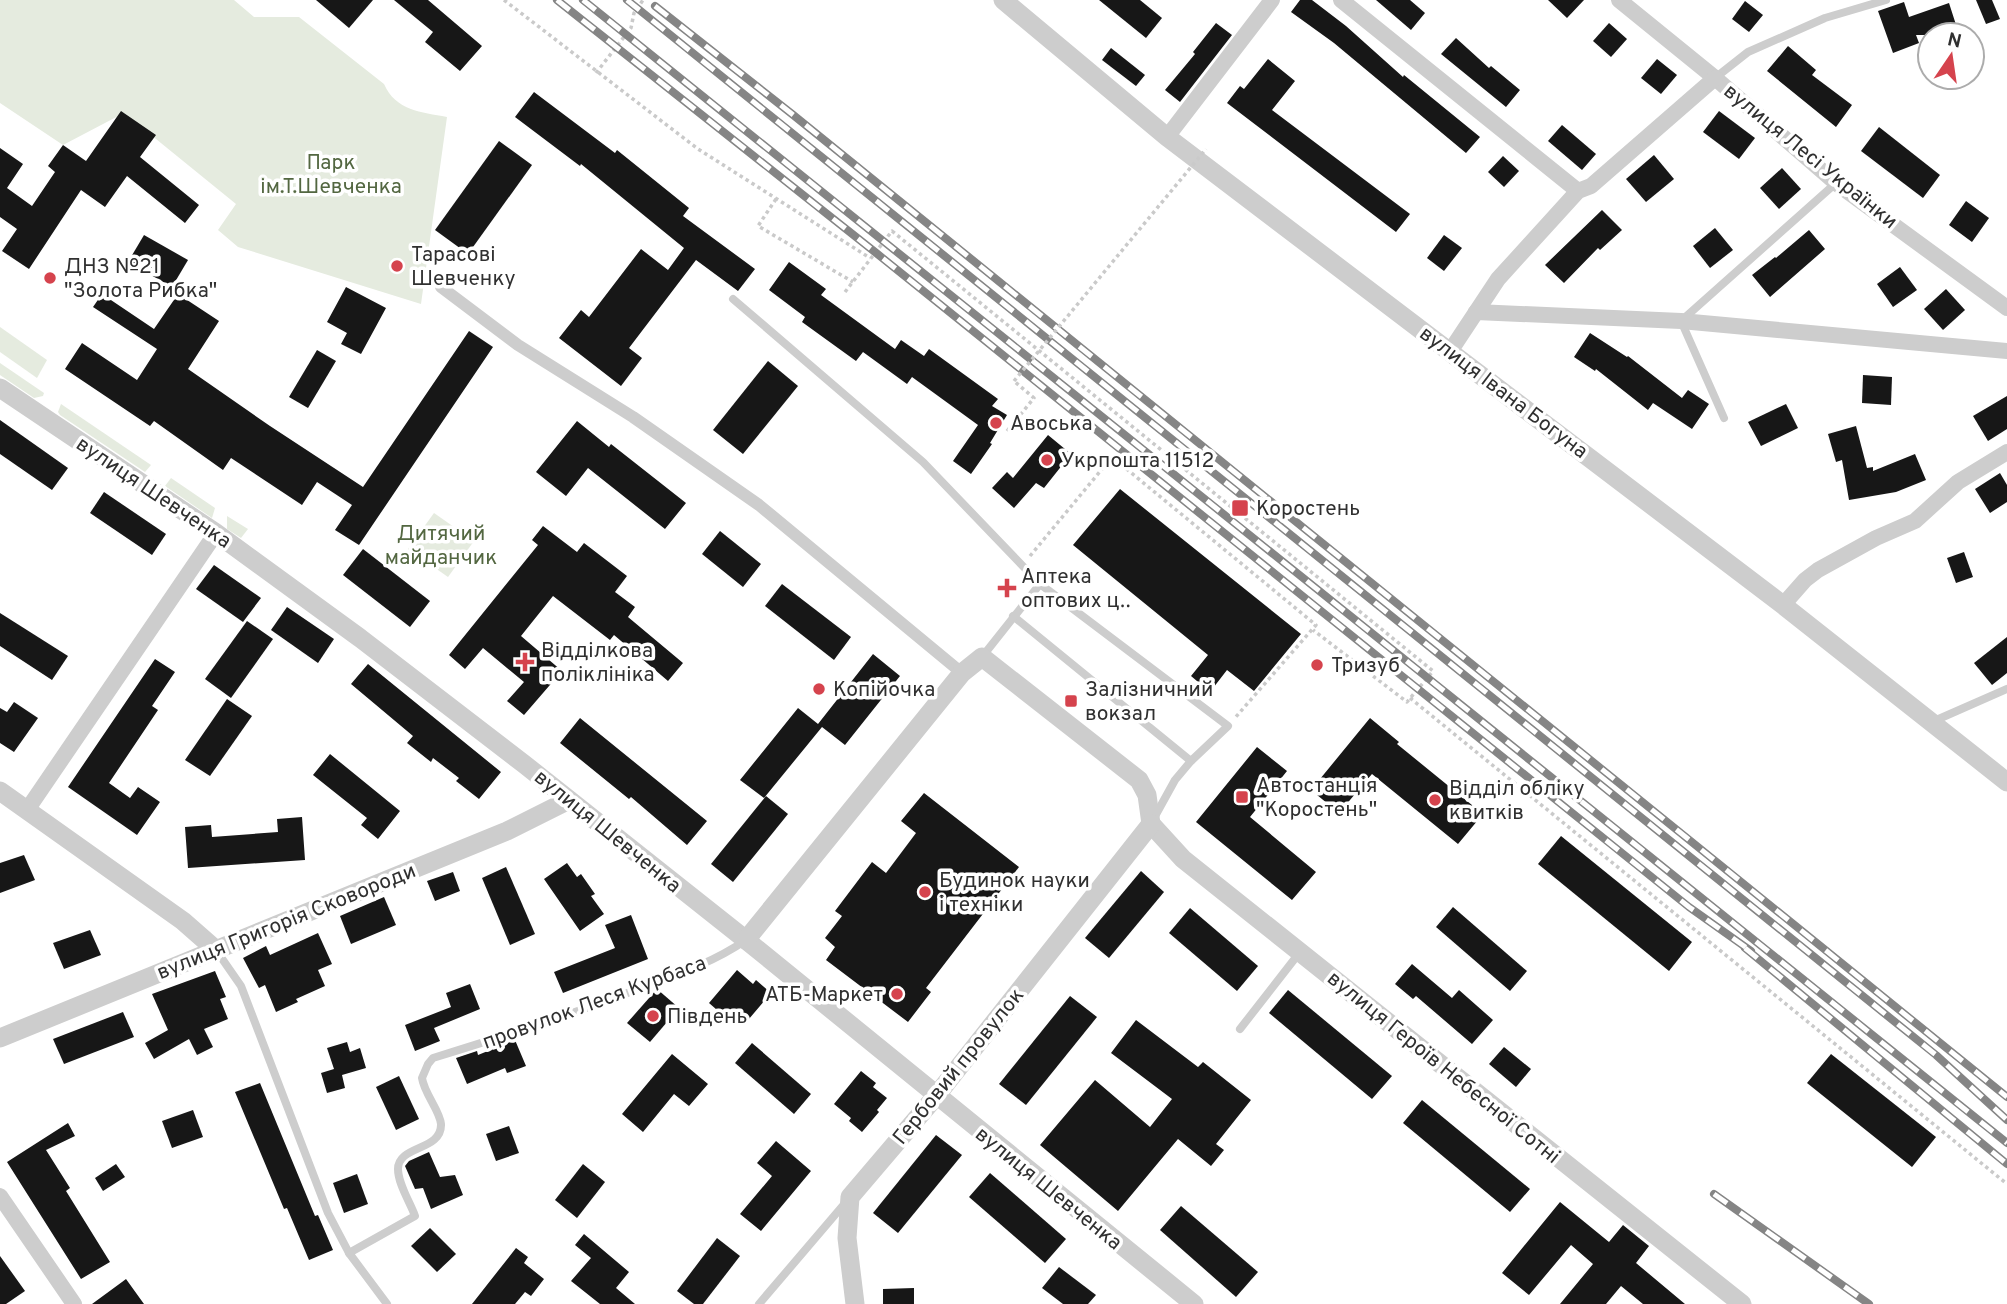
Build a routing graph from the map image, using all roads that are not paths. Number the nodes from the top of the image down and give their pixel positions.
1 (1003, 0) edge
2 (1272, 0) edge
3 (1341, 0) edge
4 (1619, 0) edge
5 (1886, 0) edge
6 (1715, 78) junction
7 (1167, 137) junction
8 (1836, 183) junction
9 (1578, 191) junction
10 (441, 287) dead end
11 (733, 299) dead end
12 (2007, 308) edge
13 (1476, 312) junction
14 (1681, 321) junction
15 (1451, 350) junction
16 (2007, 351) edge
17 (0, 388) edge
18 (1724, 418) dead end
19 (2007, 452) edge
20 (216, 533) junction
21 (1040, 584) junction
22 (1783, 605) junction
23 (1013, 616) junction
24 (972, 665) junction
25 (2007, 689) edge
26 (1931, 723) junction
27 (1191, 761) junction
28 (2007, 782) edge
29 (0, 791) edge
30 (569, 800) junction
31 (27, 810) junction
32 (1151, 824) junction
33 (746, 940) junction
34 (215, 950) junction
35 (1300, 952) junction
36 (1240, 1029) dead end
37 (0, 1038) edge
38 (936, 1096) junction
39 (0, 1196) edge
40 (850, 1197) junction
41 (349, 1253) junction
42 (1736, 1302) edge
43 (74, 1304) edge
44 (387, 1304) edge
45 (759, 1304) edge
46 (855, 1304) edge
47 (1194, 1304) edge

1 - 7 street, вулиця Івана Богуна
2 - 7 street
3 - 9 street
4 - 6 street, вулиця Лесі Українки
5 - 6 lane
6 - 8 street, вулиця Лесі Українки
6 - 9 street
7 - 15 street, вулиця Івана Богуна
8 - 12 street, вулиця Лесі Українки
8 - 14 lane
9 - 13 street
10 - 24 street
11 - 21 lane
13 - 14 street
13 - 15 street
14 - 16 street
14 - 18 lane
15 - 22 street, вулиця Івана Богуна
17 - 20 street, вулиця Шевченка
19 - 22 street
20 - 30 street, вулиця Шевченка
20 - 31 street
21 - 23 lane
21 - 27 lane
22 - 26 street, вулиця Івана Богуна
23 - 24 lane
23 - 27 lane
24 - 32 street
24 - 33 street, провулок Леся Курбаса
25 - 26 lane
26 - 28 street, вулиця Івана Богуна
27 - 32 lane
29 - 31 street
30 - 33 street, вулиця Шевченка
30 - 34 street, вулиця Григорія Сковороди
31 - 34 street
32 - 35 street, вулиця Героїв Небесної Сотні
32 - 38 street, Гербовий провулок
33 - 38 street, вулиця Шевченка
33 - 41 lane, провулок Леся Курбаса
34 - 37 street, вулиця Григорія Сковороди
34 - 41 lane
35 - 36 lane
35 - 42 street, вулиця Героїв Небесної Сотні
38 - 40 street, Гербовий провулок
38 - 47 street, вулиця Шевченка
39 - 43 street
40 - 45 lane, Гербовий провулок
40 - 46 street
41 - 44 lane

